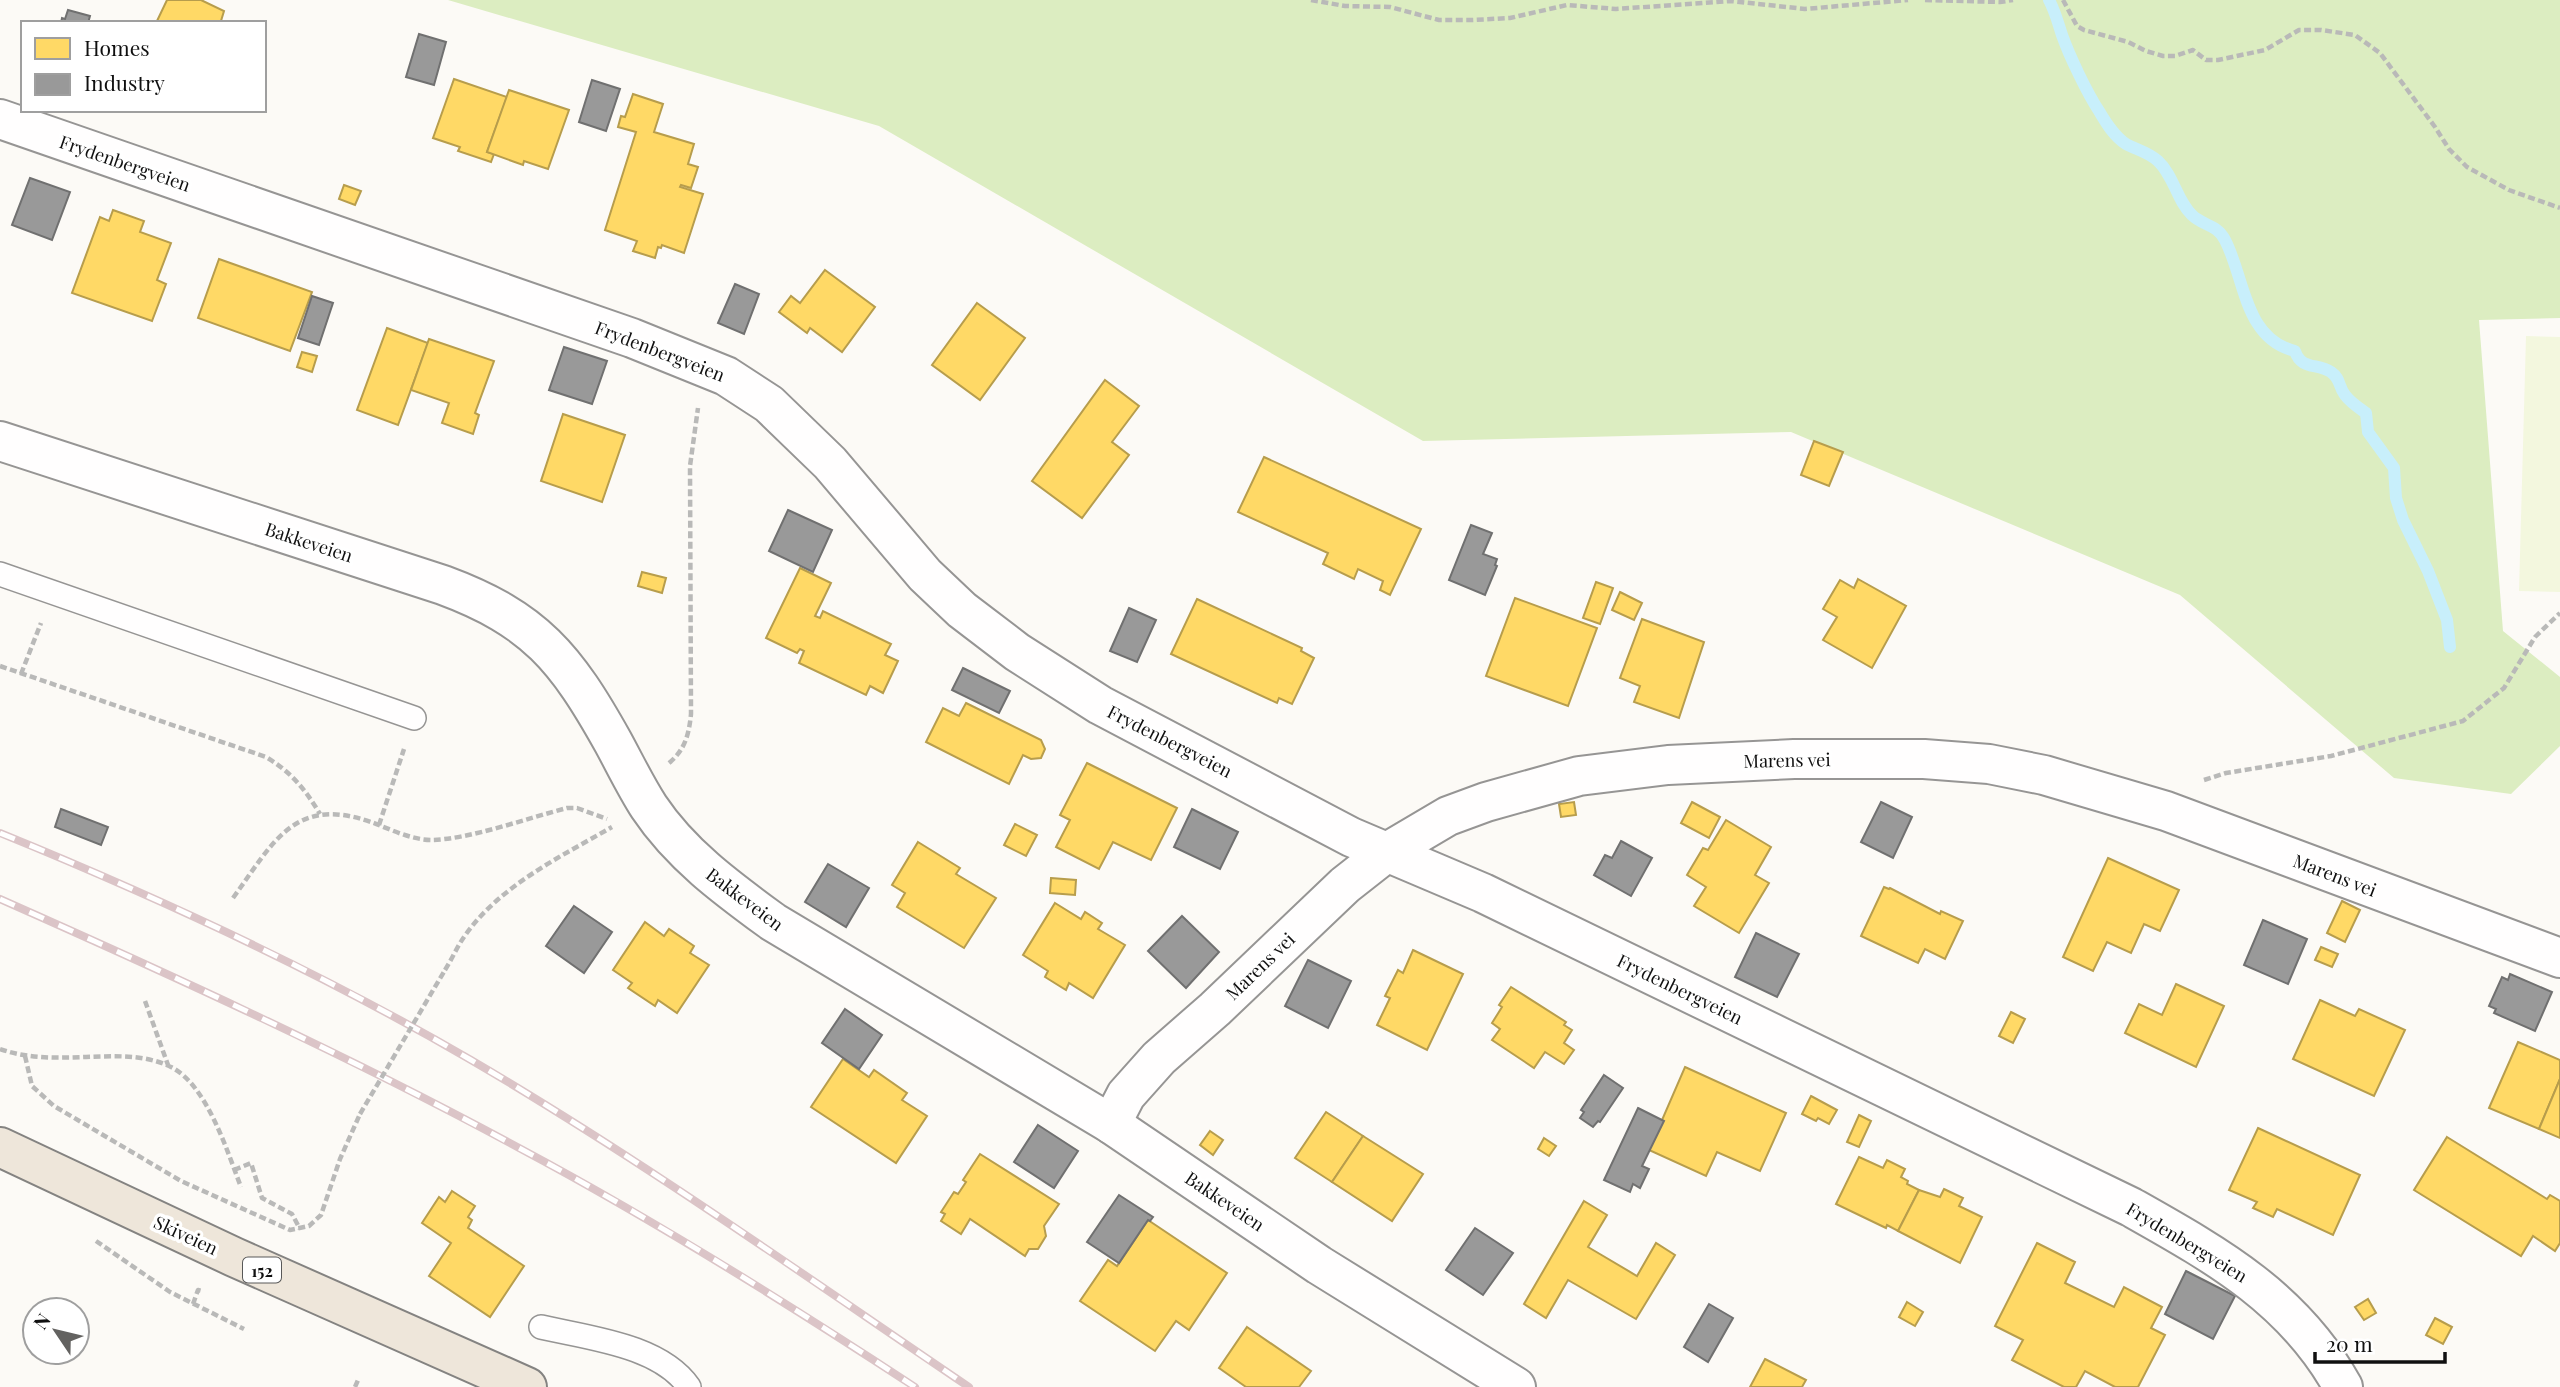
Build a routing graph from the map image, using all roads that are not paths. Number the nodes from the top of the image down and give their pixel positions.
1 (0, 119) edge
2 (0, 441) edge
3 (0, 574) edge
4 (414, 718) road end
5 (1387, 852) junction
6 (2560, 958) edge
7 (1111, 1124) junction
8 (0, 1147) edge
9 (541, 1327) dead end
10 (527, 1387) edge
11 (689, 1387) edge
12 (1516, 1387) edge
13 (2343, 1387) edge

1 - 5 street, Frydenbergveien
2 - 7 street, Bakkeveien
3 - 4 lane
5 - 6 street, Marens vei
5 - 7 street, Marens vei
5 - 13 street, Frydenbergveien
7 - 12 street, Bakkeveien
8 - 10 main road, Skiveien / 152
9 - 11 lane

